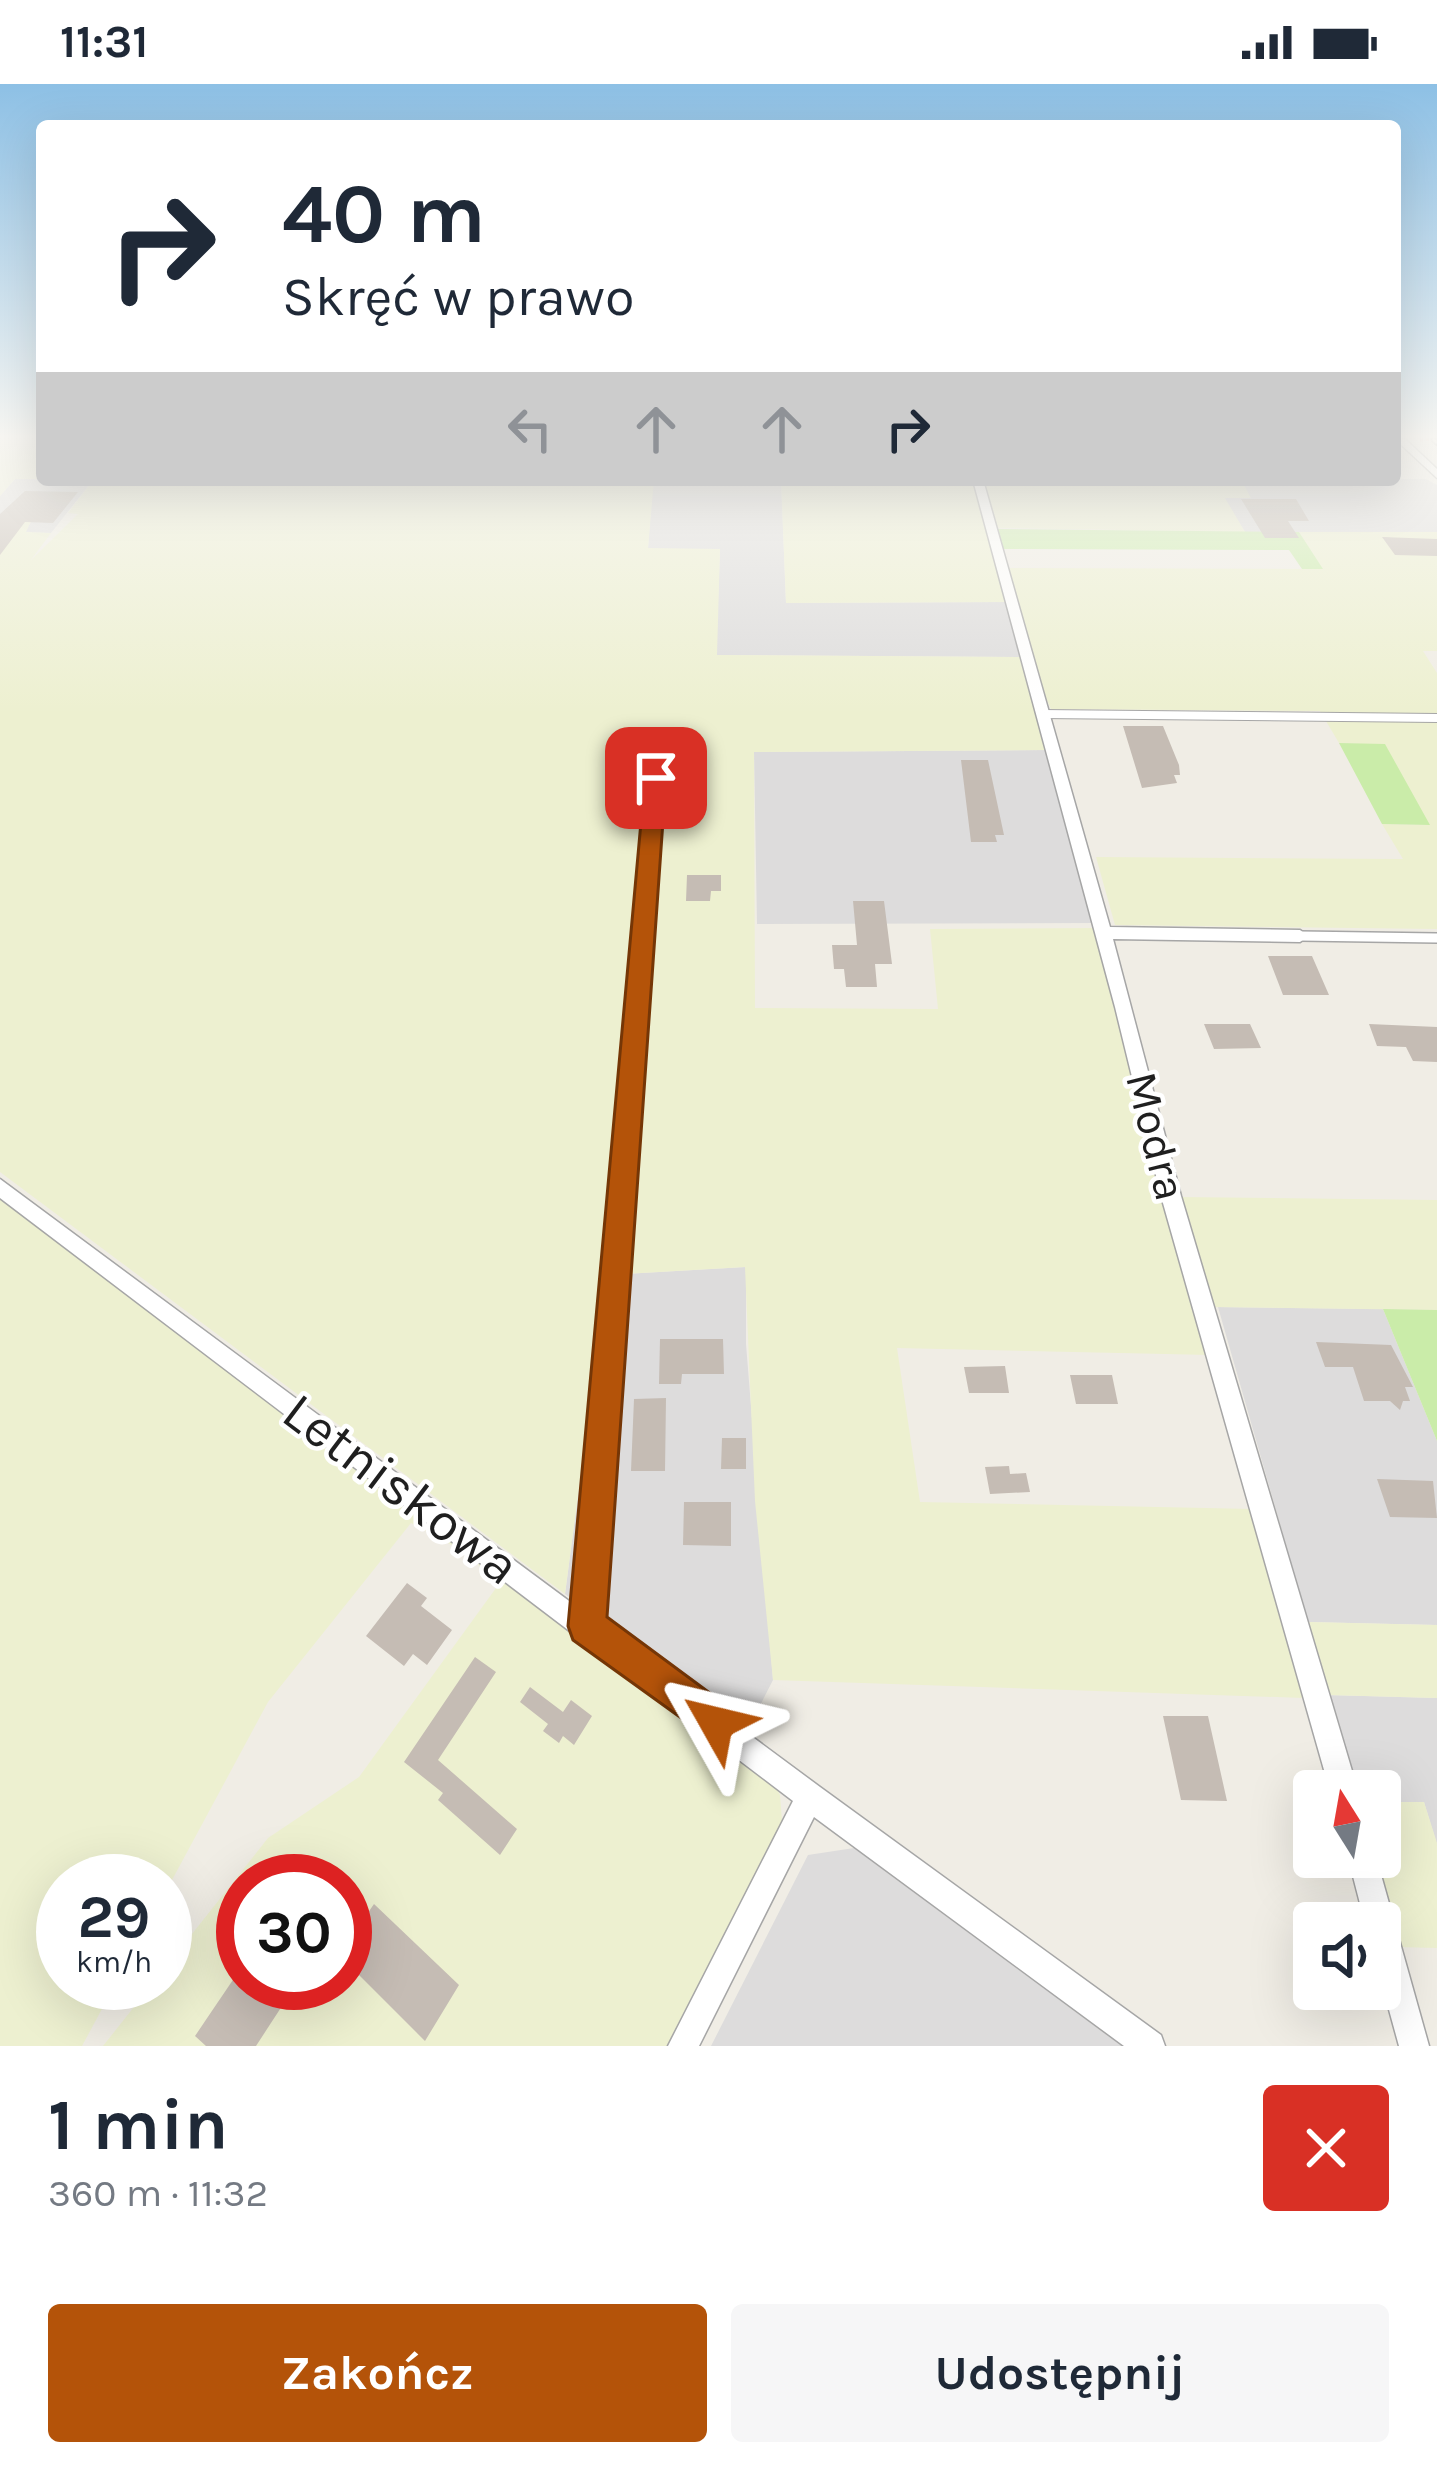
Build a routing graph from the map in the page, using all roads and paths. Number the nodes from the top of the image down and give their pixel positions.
1 (991, 531) edge
2 (1041, 714) junction
3 (1437, 718) edge
4 (656, 778) dead end
5 (1104, 933) junction
6 (1300, 936) joint
7 (1437, 938) edge
8 (0, 1187) edge
9 (587, 1626) junction
10 (1337, 1770) edge
11 (810, 1797) junction
12 (1401, 1999) edge
13 (683, 2046) edge
14 (1150, 2046) edge
15 (1414, 2046) edge

1 - 2 street, Modra
2 - 3 lane
2 - 5 street, Modra
4 - 9 lane
5 - 6 street
5 - 10 street, Modra
6 - 7 lane
8 - 9 street, Letniskowa
9 - 11 street, Letniskowa
11 - 13 street
11 - 14 street, Letniskowa
12 - 15 street

